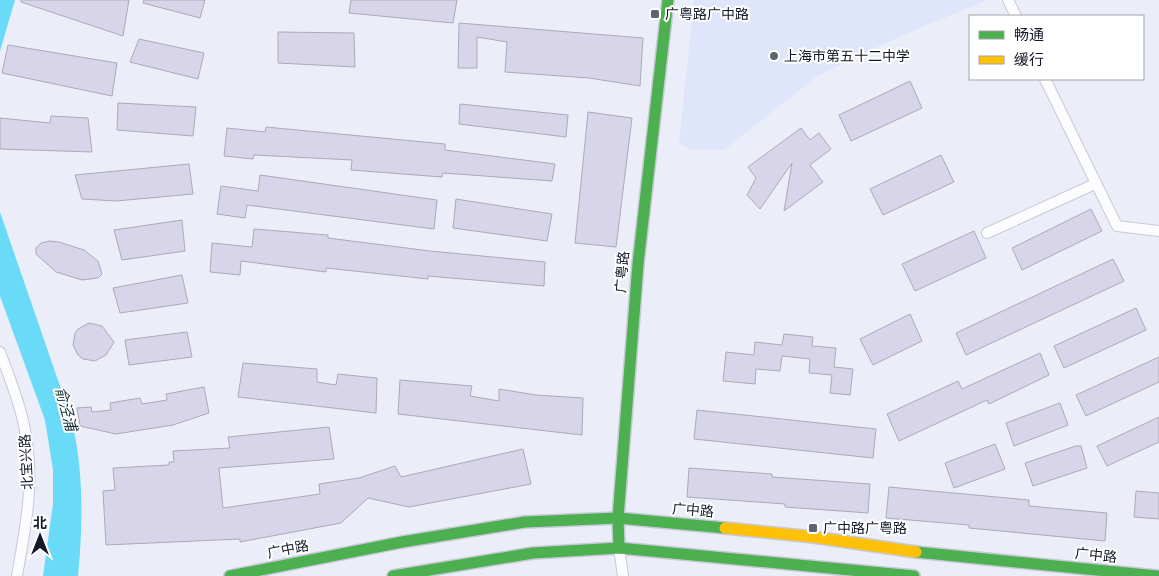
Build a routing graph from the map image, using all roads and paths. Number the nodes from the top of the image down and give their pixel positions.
1 (668, 0) edge
2 (1008, 0) edge
3 (1016, 15) edge
4 (1046, 80) edge
5 (1096, 184) junction
6 (1159, 231) edge
7 (988, 233) dead end
8 (0, 352) edge
9 (618, 518) junction
10 (619, 548) junction
11 (17, 576) edge
12 (230, 576) edge
13 (393, 576) edge
14 (623, 576) edge
15 (914, 576) edge
16 (1156, 576) edge

1 - 9 main road, 广粤路
2 - 3 street
4 - 5 street
5 - 6 street
5 - 7 street
8 - 11 street, 北宝兴路
9 - 10 main road, 广粤路
9 - 12 main road, 广中路
9 - 16 main road, 广中路
10 - 13 main road
10 - 14 street
10 - 15 main road

